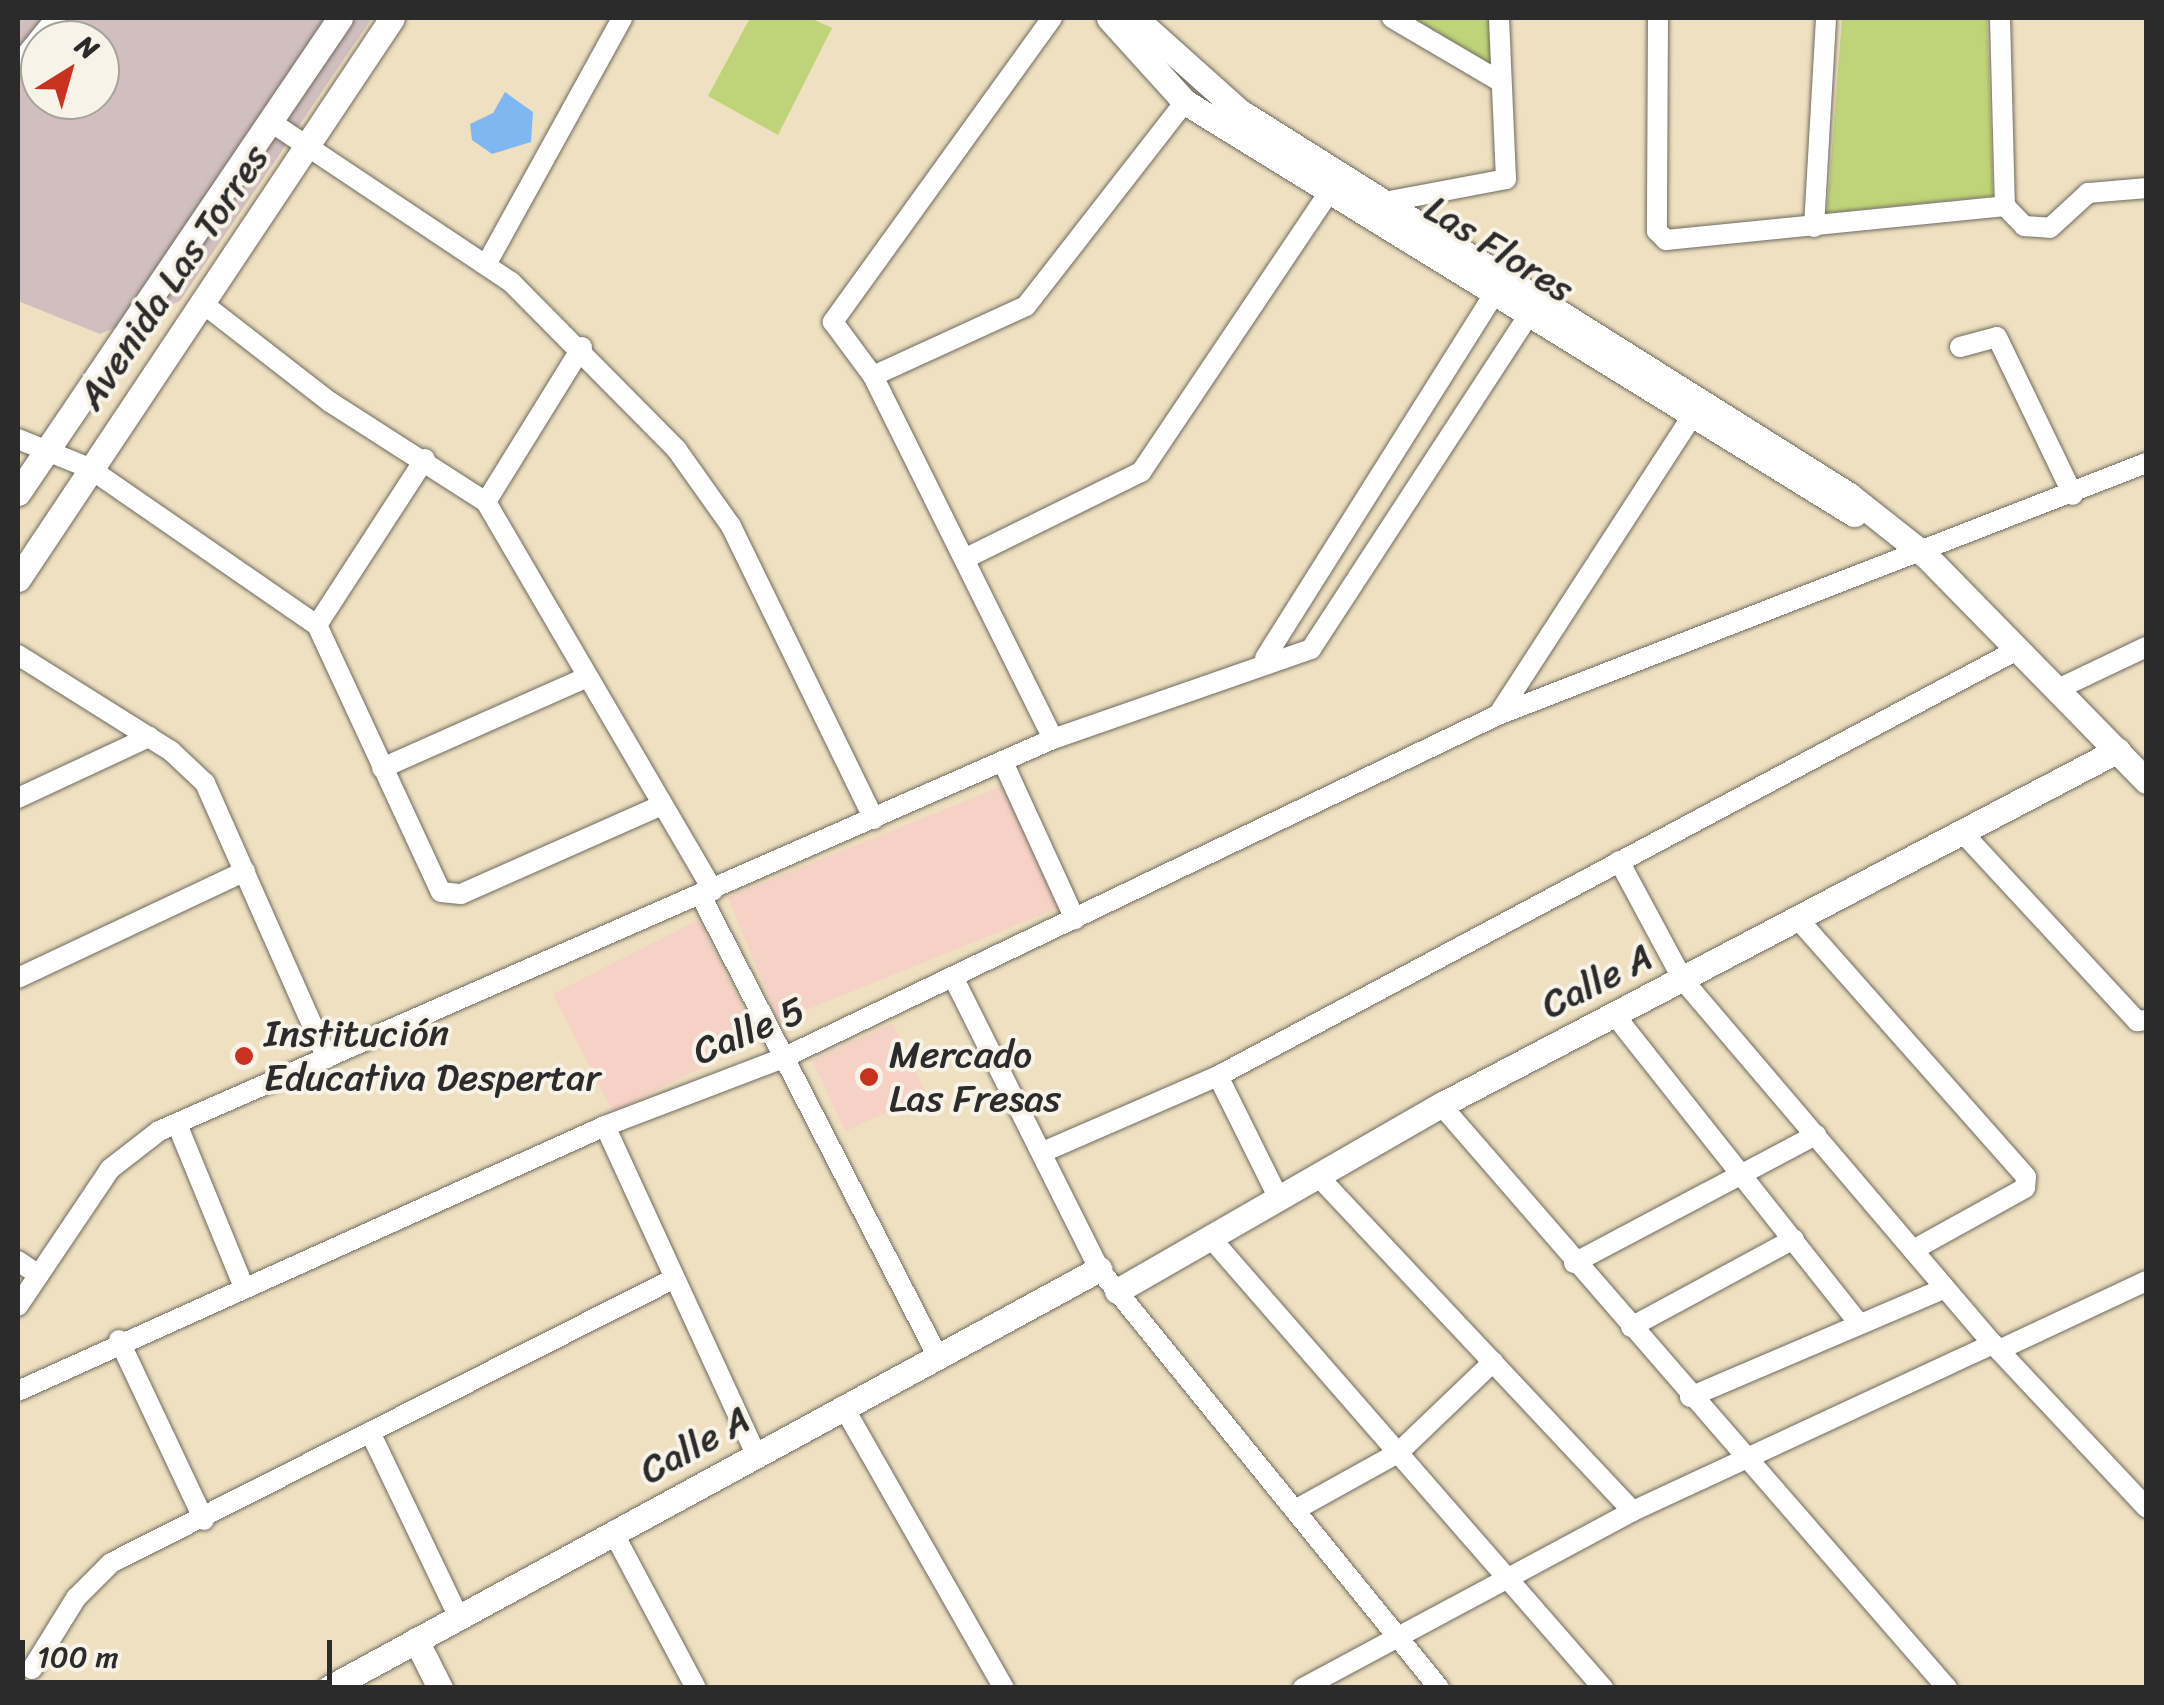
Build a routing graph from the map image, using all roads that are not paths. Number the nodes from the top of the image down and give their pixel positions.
1 (56, 18) edge
2 (340, 18) edge
3 (392, 18) edge
4 (622, 18) edge
5 (1052, 18) edge
6 (1109, 18) edge
7 (1135, 18) edge
8 (1392, 18) edge
9 (1499, 18) edge
10 (1658, 18) edge
11 (1826, 18) edge
12 (2000, 18) edge
13 (18, 65) edge
14 (1501, 82) junction
15 (1185, 102) junction
16 (271, 122) junction
17 (308, 144) junction
18 (1336, 182) junction
19 (2146, 188) edge
20 (1390, 200) junction
21 (2005, 206) junction
22 (1814, 227) junction
23 (487, 263) junction
24 (1501, 282) junction
25 (201, 302) junction
26 (1536, 304) junction
27 (1960, 347) dead end
28 (582, 348) junction
29 (873, 376) junction
30 (1692, 416) junction
31 (18, 440) edge
32 (49, 446) junction
33 (425, 459) junction
34 (2146, 464) edge
35 (89, 468) junction
36 (18, 492) edge
37 (2073, 494) junction
38 (486, 502) junction
39 (1870, 517) junction
40 (1926, 556) junction
41 (966, 558) junction
42 (18, 579) edge
43 (317, 626) junction
44 (2146, 647) edge
45 (2017, 650) junction
46 (18, 655) edge
47 (1265, 658) junction
48 (584, 678) junction
49 (2056, 690) junction
50 (1498, 716) junction
51 (149, 737) junction
52 (1053, 740) junction
53 (2118, 750) junction
54 (1003, 762) junction
55 (382, 768) junction
56 (2146, 781) edge
57 (18, 798) edge
58 (662, 805) junction
59 (874, 819) junction
60 (1962, 832) junction
61 (1619, 862) junction
62 (245, 872) junction
63 (707, 893) junction
64 (1798, 919) junction
65 (1075, 920) junction
66 (953, 976) junction
67 (18, 978) edge
68 (1683, 980) junction
69 (1613, 1014) junction
70 (2146, 1020) edge
71 (327, 1058) junction
72 (783, 1058) junction
73 (1218, 1076) junction
74 (1442, 1105) junction
75 (176, 1124) junction
76 (605, 1126) junction
77 (1816, 1135) junction
78 (1043, 1152) junction
79 (1317, 1175) junction
80 (1746, 1179) junction
81 (1278, 1197) junction
82 (1210, 1236) junction
83 (1794, 1239) junction
84 (1913, 1250) junction
85 (18, 1262) edge
86 (1574, 1263) junction
87 (1100, 1269) junction
88 (40, 1275) junction
89 (671, 1280) junction
90 (2146, 1281) edge
91 (243, 1286) junction
92 (1945, 1288) junction
93 (1116, 1291) junction
94 (18, 1306) edge
95 (1859, 1323) junction
96 (1631, 1327) junction
97 (120, 1340) junction
98 (1996, 1347) junction
99 (938, 1357) junction
100 (1493, 1362) junction
101 (18, 1391) edge
102 (1690, 1397) junction
103 (843, 1406) junction
104 (370, 1432) junction
105 (1398, 1452) junction
106 (756, 1454) junction
107 (1744, 1460) junction
108 (2146, 1507) edge
109 (1294, 1510) junction
110 (1633, 1511) junction
111 (204, 1520) junction
112 (614, 1534) junction
113 (1504, 1575) junction
114 (458, 1616) junction
115 (1394, 1632) junction
116 (416, 1640) junction
117 (32, 1669) dead end
118 (329, 1688) edge
119 (440, 1688) edge
120 (696, 1688) edge
121 (1004, 1688) edge
122 (1303, 1688) edge
123 (1439, 1688) edge
124 (1603, 1688) edge
125 (1947, 1688) edge

1 - 13 street
2 - 16 street, Avenida Las Torres
3 - 17 street, Avenida Las Torres
4 - 23 street
5 - 29 street
6 - 15 street, Las Flores
7 - 18 street, Las Flores
8 - 14 street
9 - 14 street
10 - 22 street
11 - 22 street
12 - 21 street
14 - 20 street
15 - 18 street, Las Flores
15 - 29 street
16 - 17 street
16 - 32 street, Avenida Las Torres
17 - 23 street
17 - 25 street, Avenida Las Torres
18 - 20 street, Las Flores
18 - 24 street, Las Flores
18 - 41 street
19 - 21 street
20 - 24 street, Las Flores
21 - 22 street
23 - 28 street
24 - 26 street, Las Flores
24 - 47 street
25 - 33 street
25 - 35 street, Avenida Las Torres
26 - 30 street, Las Flores
26 - 39 street, Las Flores
26 - 47 street
27 - 37 street
28 - 38 street
28 - 59 street
29 - 41 street
30 - 39 street, Las Flores
30 - 50 street
31 - 32 street
32 - 35 street
32 - 36 street, Avenida Las Torres
33 - 38 street
33 - 43 street
34 - 37 street, Calle 5
35 - 42 street, Avenida Las Torres
35 - 43 street
37 - 40 street, Calle 5
38 - 48 street
39 - 40 street, Las Flores
40 - 45 street, Las Flores
40 - 50 street, Calle 5
41 - 52 street
43 - 55 street
44 - 49 street
45 - 49 street, Las Flores
45 - 61 street
46 - 51 street
47 - 52 street
48 - 55 street
48 - 58 street
49 - 53 street, Las Flores
50 - 65 street, Calle 5
51 - 57 street
51 - 62 street
52 - 54 street
53 - 56 street, Las Flores
53 - 60 street, Calle A
54 - 59 street
54 - 65 street
55 - 58 street
58 - 63 street
59 - 63 street
60 - 64 street, Calle A
60 - 70 street
61 - 68 street
61 - 73 street
62 - 67 street
62 - 71 street
63 - 71 street
63 - 72 street
64 - 68 street, Calle A
64 - 84 street
65 - 66 street, Calle 5
66 - 72 street, Calle 5
66 - 78 street
68 - 69 street, Calle A
68 - 77 street
69 - 74 street, Calle A
69 - 80 street
71 - 75 street
72 - 76 street, Calle 5
72 - 99 street
73 - 78 street
73 - 81 street
74 - 79 street, Calle A
74 - 86 street
75 - 88 street
75 - 91 street
76 - 89 street
76 - 91 street, Calle 5
77 - 80 street
77 - 84 street
78 - 87 street
79 - 81 street, Calle A
79 - 100 street
80 - 83 street
80 - 86 street
81 - 82 street, Calle A
82 - 93 street, Calle A
82 - 105 street
83 - 95 street
83 - 96 street
84 - 92 street
85 - 88 street
86 - 96 street
87 - 93 street
87 - 99 street, Calle A
88 - 94 street
89 - 104 street
89 - 106 street
90 - 98 street
91 - 97 street, Calle 5
92 - 95 street
92 - 98 street
93 - 109 street
95 - 102 street
96 - 102 street
97 - 101 street, Calle 5
97 - 111 street
98 - 107 street
98 - 108 street
99 - 103 street, Calle A
100 - 105 street
100 - 110 street
102 - 107 street
103 - 106 street, Calle A
103 - 121 street
104 - 111 street
104 - 114 street
105 - 109 street
105 - 113 street
106 - 112 street, Calle A
107 - 110 street
107 - 125 street
109 - 115 street
110 - 113 street
111 - 117 street
112 - 114 street, Calle A
112 - 120 street
113 - 115 street
113 - 124 street
114 - 116 street, Calle A
115 - 122 street
115 - 123 street
116 - 118 street, Calle A
116 - 119 street

